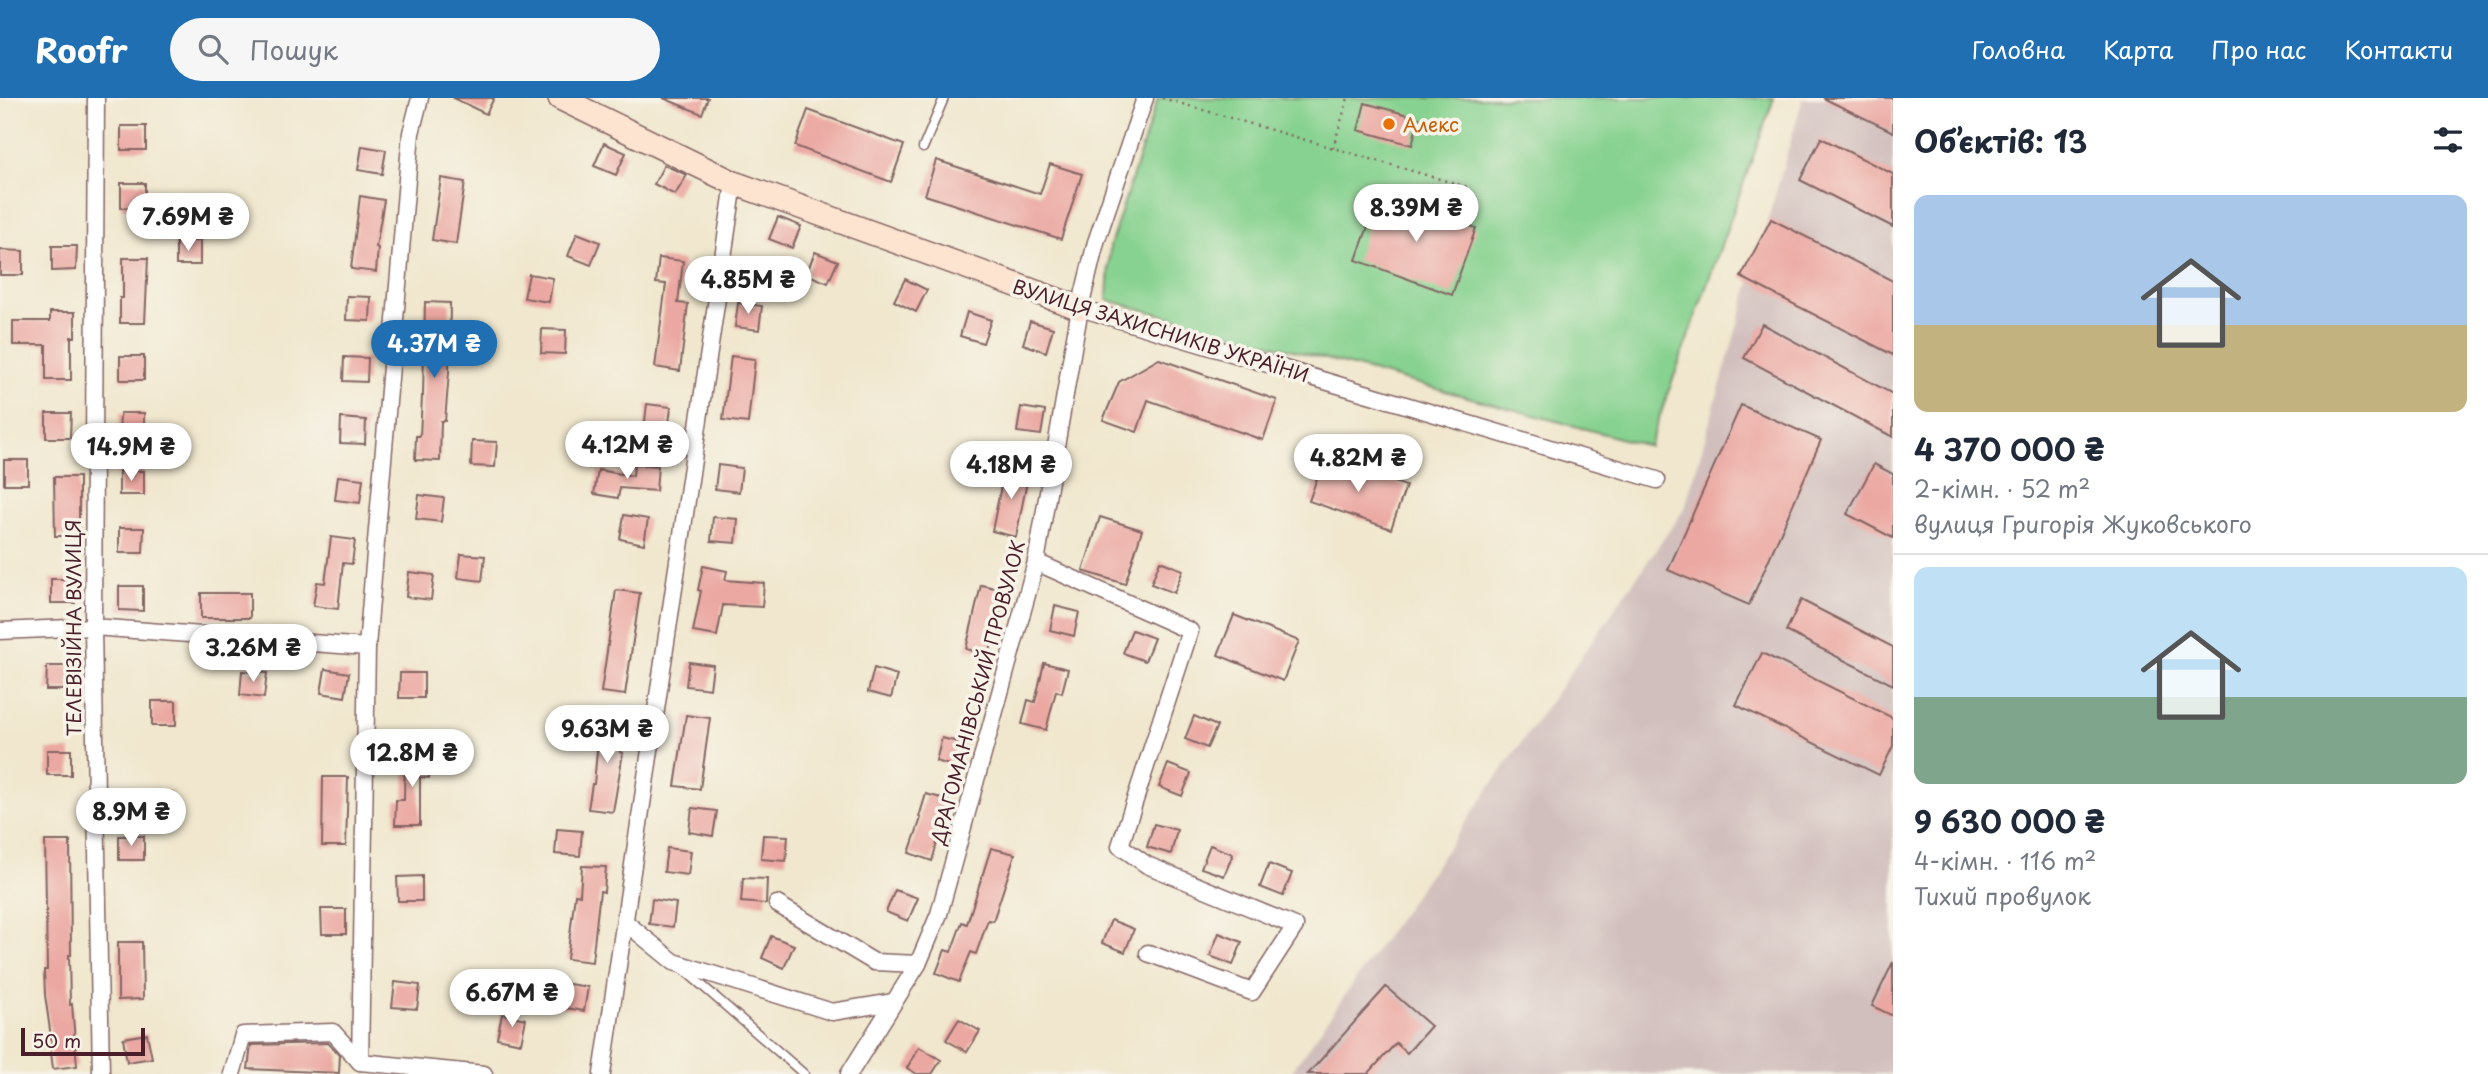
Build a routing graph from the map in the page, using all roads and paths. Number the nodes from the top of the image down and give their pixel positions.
1 (96, 98) edge
2 (421, 98) edge
3 (944, 98) edge
4 (1144, 98) edge
5 (1162, 98) edge
6 (1348, 98) edge
7 (570, 100) edge
8 (923, 148) dead end
9 (1333, 148) junction
10 (734, 183) junction
11 (1467, 187) dead end
12 (1080, 309) junction
13 (1657, 480) dead end
14 (1036, 562) junction
15 (93, 627) junction
16 (0, 631) edge
17 (367, 647) junction
18 (777, 904) dead end
19 (625, 922) junction
20 (1148, 953) dead end
21 (674, 962) junction
22 (918, 964) junction
23 (894, 1002) junction
24 (360, 1062) junction
25 (101, 1074) edge
26 (232, 1074) edge
27 (484, 1074) edge
28 (602, 1074) edge
29 (804, 1074) edge
30 (849, 1074) edge

1 - 15 street, ТЕЛЕВІЗІЙНА ВУЛИЦЯ
2 - 17 street
3 - 8 lane
4 - 12 street, ДРАГОМАНІВСЬКИЙ ПРОВУЛОК
5 - 9 path
6 - 9 path
7 - 10 street, ВУЛИЦЯ ЗАХИСНИКІВ УКРАЇНИ
9 - 11 path
10 - 12 street, ВУЛИЦЯ ЗАХИСНИКІВ УКРАЇНИ
10 - 19 street
12 - 13 street, ВУЛИЦЯ ЗАХИСНИКІВ УКРАЇНИ
12 - 14 street, ДРАГОМАНІВСЬКИЙ ПРОВУЛОК
14 - 20 street
14 - 22 street, ДРАГОМАНІВСЬКИЙ ПРОВУЛОК
15 - 16 street
15 - 17 street
15 - 25 street, ТЕЛЕВІЗІЙНА ВУЛИЦЯ
17 - 24 street
18 - 22 street
19 - 21 street
19 - 28 street
21 - 23 street
21 - 29 lane
22 - 23 street, ДРАГОМАНІВСЬКИЙ ПРОВУЛОК
23 - 30 street, ДРАГОМАНІВСЬКИЙ ПРОВУЛОК
24 - 26 street
24 - 27 street

